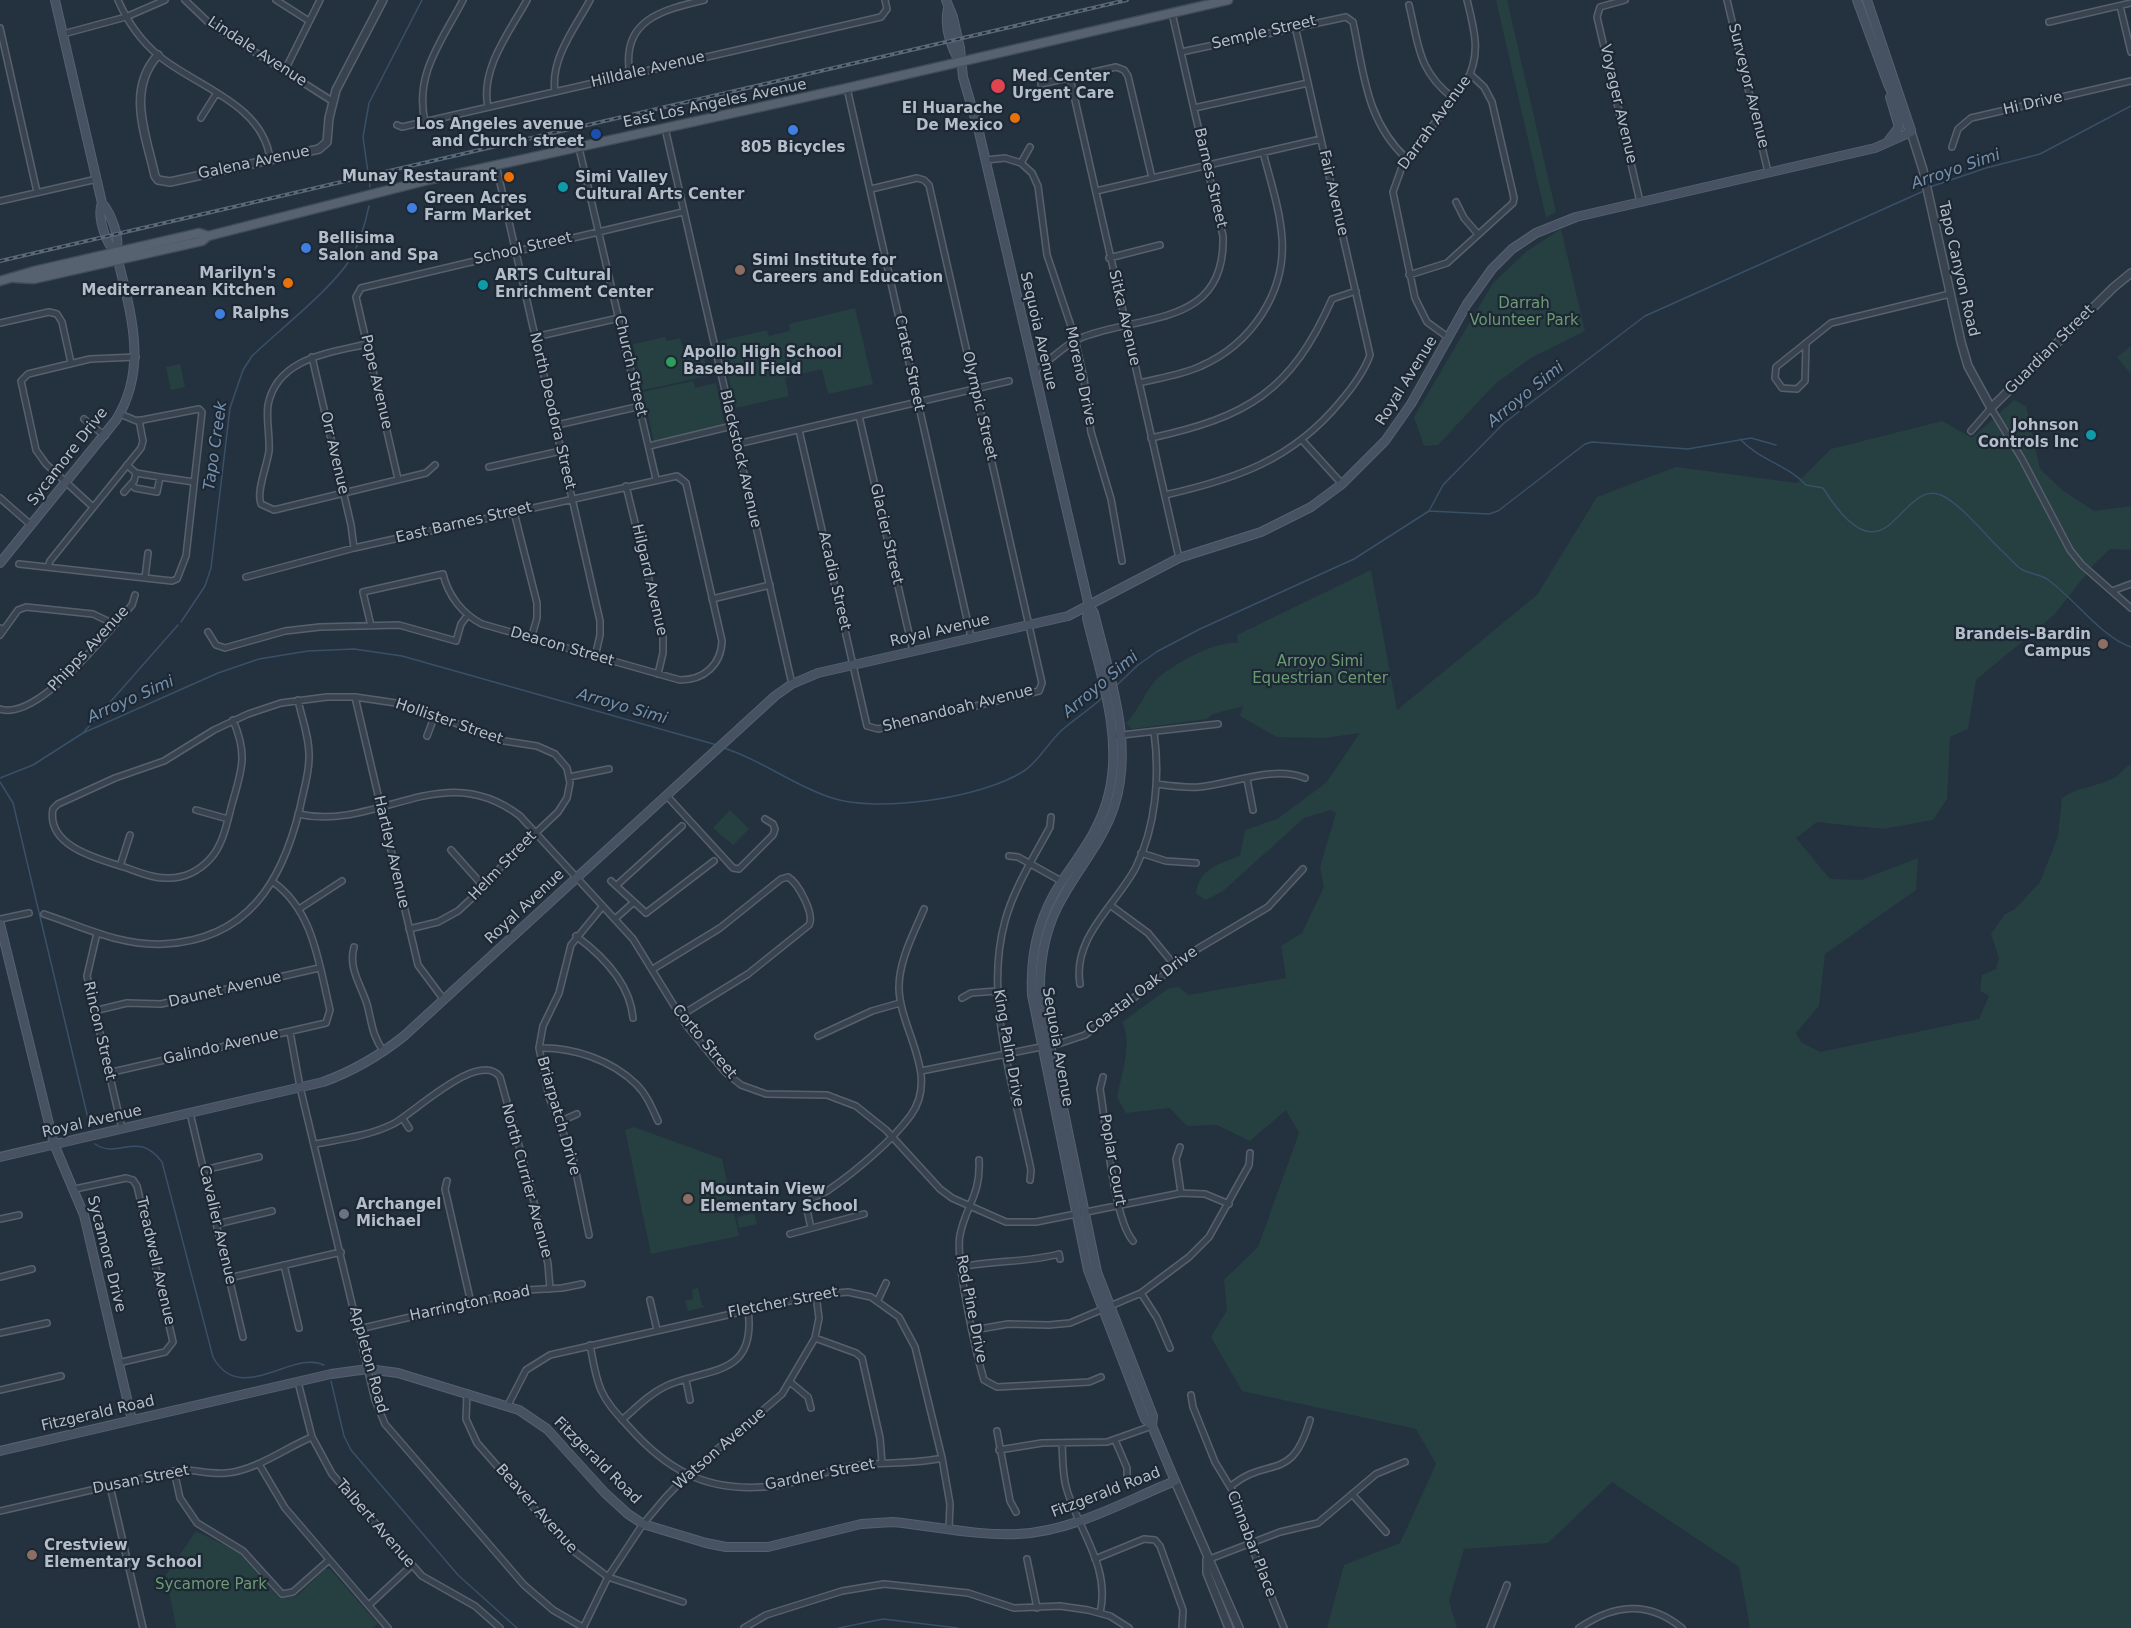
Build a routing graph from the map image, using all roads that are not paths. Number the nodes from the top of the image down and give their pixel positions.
1 (55, 0) edge
2 (118, 0) edge
3 (165, 0) edge
4 (185, 0) edge
5 (276, 0) edge
6 (320, 0) edge
7 (383, 0) edge
8 (464, 0) edge
9 (527, 0) edge
10 (590, 0) edge
11 (704, 0) edge
12 (885, 0) edge
13 (1228, 0) edge
14 (1467, 0) edge
15 (1625, 0) edge
16 (1727, 0) edge
17 (1857, 0) edge
18 (1867, 0) edge
19 (2131, 3) edge
20 (947, 4) edge
21 (1409, 5) dead end
22 (2120, 6) junction
23 (1172, 13) junction
24 (126, 16) junction
25 (309, 21) junction
26 (2049, 22) dead end
27 (1295, 26) junction
28 (0, 28) edge
29 (63, 34) junction
30 (1181, 52) junction
31 (2131, 52) edge
32 (158, 55) junction
33 (960, 62) junction
34 (285, 70) junction
35 (1470, 74) junction
36 (630, 75) junction
37 (1070, 78) junction
38 (2131, 81) edge
39 (1308, 83) junction
40 (1041, 84) dead end
41 (1888, 84) junction
42 (847, 88) junction
43 (555, 92) junction
44 (216, 94) junction
45 (1453, 98) junction
46 (332, 101) junction
47 (488, 107) junction
48 (1194, 108) junction
49 (201, 118) dead end
50 (425, 122) junction
51 (397, 125) dead end
52 (665, 128) junction
53 (1911, 132) junction
54 (1321, 139) junction
55 (1884, 143) junction
56 (1030, 147) dead end
57 (1952, 147) dead end
58 (579, 148) junction
59 (1875, 148) junction
60 (1263, 152) junction
61 (270, 159) junction
62 (1407, 159) junction
63 (986, 160) junction
64 (1020, 163) junction
65 (496, 165) junction
66 (1207, 165) junction
67 (1768, 172) junction
68 (1152, 178) junction
69 (97, 179) junction
70 (871, 189) junction
71 (1096, 191) junction
72 (38, 192) junction
73 (0, 201) edge
74 (1456, 202) dead end
75 (1640, 202) junction
76 (683, 212) junction
77 (598, 232) junction
78 (1477, 233) junction
79 (1160, 245) dead end
80 (514, 251) junction
81 (117, 256) junction
82 (1109, 258) junction
83 (2131, 273) edge
84 (1409, 275) junction
85 (0, 281) edge
86 (363, 288) joint
87 (1356, 291) junction
88 (1950, 294) junction
89 (619, 318) junction
90 (0, 323) edge
91 (1125, 326) junction
92 (535, 336) junction
93 (1449, 338) junction
94 (1074, 341) junction
95 (367, 344) junction
96 (1806, 344) junction
97 (136, 357) junction
98 (312, 357) junction
99 (70, 363) junction
100 (1034, 371) junction
101 (1009, 381) dead end
102 (1139, 383) junction
103 (975, 390) junction
104 (918, 403) junction
105 (640, 406) junction
106 (1991, 408) junction
107 (120, 414) junction
108 (859, 416) junction
109 (84, 419) dead end
110 (139, 420) junction
111 (557, 425) junction
112 (732, 426) junction
113 (799, 430) junction
114 (1971, 431) dead end
115 (105, 436) junction
116 (1151, 438) junction
117 (1302, 440) junction
118 (737, 444) junction
119 (649, 446) junction
120 (561, 451) junction
121 (127, 465) junction
122 (435, 465) dead end
123 (489, 467) dead end
124 (136, 473) junction
125 (159, 477) junction
126 (398, 479) junction
127 (657, 479) junction
128 (67, 482) junction
129 (194, 482) junction
130 (131, 484) junction
131 (1342, 484) junction
132 (626, 486) junction
133 (124, 492) dead end
134 (343, 492) junction
135 (1164, 495) junction
136 (0, 498) edge
137 (572, 498) junction
138 (93, 507) junction
139 (514, 512) junction
140 (32, 525) junction
141 (354, 548) junction
142 (148, 553) dead end
143 (1179, 558) junction
144 (1122, 561) dead end
145 (0, 563) edge
146 (19, 564) dead end
147 (48, 567) junction
148 (246, 577) dead end
149 (145, 578) junction
150 (2131, 584) edge
151 (770, 585) junction
152 (2112, 591) junction
153 (135, 595) dead end
154 (712, 599) junction
155 (1089, 606) junction
156 (2131, 608) edge
157 (467, 616) junction
158 (114, 624) junction
159 (1029, 624) junction
160 (370, 626) junction
161 (1, 631) edge
162 (208, 632) dead end
163 (971, 637) junction
164 (531, 639) junction
165 (913, 651) junction
166 (595, 657) junction
167 (853, 664) junction
168 (658, 674) junction
169 (792, 684) junction
170 (1042, 687) joint
171 (355, 697) junction
172 (298, 700) junction
173 (2, 710) edge
174 (435, 715) junction
175 (233, 720) junction
176 (1218, 724) dead end
177 (874, 729) joint
178 (1154, 732) junction
179 (427, 736) dead end
180 (1117, 736) junction
181 (609, 769) dead end
182 (569, 777) junction
183 (1247, 778) junction
184 (1305, 778) dead end
185 (1157, 784) junction
186 (667, 796) junction
187 (381, 806) junction
188 (196, 810) dead end
189 (1253, 810) dead end
190 (298, 814) junction
191 (1051, 817) dead end
192 (228, 819) junction
193 (765, 819) dead end
194 (682, 825) dead end
195 (536, 832) junction
196 (130, 835) dead end
197 (451, 850) dead end
198 (1141, 854) junction
199 (1009, 856) dead end
200 (714, 861) dead end
201 (1031, 863) junction
202 (1196, 863) dead end
203 (120, 866) junction
204 (1303, 869) dead end
205 (577, 878) junction
206 (342, 881) dead end
207 (611, 881) dead end
208 (273, 882) junction
209 (1066, 883) junction
210 (617, 885) junction
211 (484, 887) junction
212 (634, 902) junction
213 (1110, 904) junction
214 (603, 906) junction
215 (299, 909) junction
216 (924, 909) dead end
217 (29, 913) dead end
218 (44, 914) dead end
219 (0, 919) edge
220 (615, 919) junction
221 (0, 924) edge
222 (409, 929) junction
223 (97, 933) junction
224 (576, 936) junction
225 (354, 947) dead end
226 (1176, 967) junction
227 (319, 968) junction
228 (653, 969) junction
229 (1080, 984) dead end
230 (997, 991) junction
231 (962, 998) dead end
232 (444, 1000) junction
233 (900, 1003) junction
234 (94, 1011) junction
235 (680, 1016) junction
236 (633, 1018) dead end
237 (290, 1032) junction
238 (818, 1036) dead end
239 (1045, 1046) junction
240 (539, 1048) junction
241 (384, 1052) junction
242 (1007, 1055) junction
243 (921, 1071) junction
244 (108, 1072) junction
245 (1103, 1077) dead end
246 (300, 1087) junction
247 (190, 1113) junction
248 (577, 1114) dead end
249 (403, 1119) junction
250 (658, 1121) dead end
251 (559, 1122) junction
252 (409, 1128) dead end
253 (122, 1129) junction
254 (891, 1136) junction
255 (54, 1144) junction
256 (316, 1144) junction
257 (1180, 1147) dead end
258 (1250, 1153) dead end
259 (0, 1157) edge
260 (259, 1157) dead end
261 (979, 1160) dead end
262 (204, 1170) junction
263 (1030, 1180) dead end
264 (447, 1181) dead end
265 (75, 1189) junction
266 (1181, 1192) junction
267 (1119, 1204) junction
268 (1229, 1204) junction
269 (970, 1208) junction
270 (272, 1211) dead end
271 (1080, 1213) junction
272 (864, 1214) dead end
273 (19, 1215) dead end
274 (0, 1220) edge
275 (217, 1224) junction
276 (811, 1228) junction
277 (790, 1234) dead end
278 (588, 1235) dead end
279 (1133, 1241) dead end
280 (341, 1252) junction
281 (1060, 1259) dead end
282 (284, 1265) junction
283 (961, 1267) junction
284 (32, 1269) dead end
285 (0, 1277) edge
286 (229, 1278) junction
287 (886, 1282) dead end
288 (582, 1284) dead end
289 (550, 1290) junction
290 (1141, 1293) junction
291 (816, 1295) junction
292 (650, 1300) dead end
293 (878, 1300) junction
294 (471, 1303) junction
295 (747, 1309) junction
296 (1106, 1310) junction
297 (47, 1323) dead end
298 (299, 1328) dead end
299 (359, 1329) junction
300 (657, 1330) junction
301 (974, 1330) junction
302 (0, 1334) edge
303 (243, 1337) dead end
304 (816, 1338) junction
305 (590, 1346) junction
306 (1170, 1348) dead end
307 (118, 1363) junction
308 (368, 1369) junction
309 (61, 1376) dead end
310 (1101, 1377) dead end
311 (686, 1380) junction
312 (298, 1382) junction
313 (790, 1382) junction
314 (0, 1390) edge
315 (467, 1393) junction
316 (1191, 1395) dead end
317 (690, 1400) dead end
318 (508, 1405) junction
319 (811, 1408) dead end
320 (132, 1420) junction
321 (622, 1420) junction
322 (1310, 1420) dead end
323 (1152, 1426) junction
324 (998, 1431) dead end
325 (312, 1437) junction
326 (1116, 1440) junction
327 (1062, 1444) junction
328 (999, 1450) junction
329 (0, 1451) edge
330 (942, 1458) junction
331 (1405, 1462) dead end
332 (882, 1463) junction
333 (259, 1464) junction
334 (174, 1471) junction
335 (687, 1475) junction
336 (1127, 1478) dead end
337 (1174, 1481) junction
338 (110, 1486) junction
339 (1230, 1487) junction
340 (1352, 1494) junction
341 (0, 1511) edge
342 (1016, 1512) dead end
343 (1079, 1520) junction
344 (644, 1524) junction
345 (949, 1527) junction
346 (1386, 1532) dead end
347 (1250, 1542) junction
348 (1027, 1559) dead end
349 (1095, 1559) junction
350 (329, 1560) junction
351 (1207, 1560) junction
352 (411, 1566) junction
353 (608, 1577) junction
354 (1507, 1586) dead end
355 (683, 1602) dead end
356 (369, 1605) junction
357 (1038, 1608) junction
358 (1100, 1613) junction
359 (142, 1628) edge
360 (388, 1628) edge
361 (500, 1628) edge
362 (584, 1628) edge
363 (744, 1628) edge
364 (1129, 1628) edge
365 (1182, 1628) edge
366 (1229, 1628) edge
367 (1239, 1628) edge
368 (1284, 1628) edge
369 (1490, 1628) edge
370 (1579, 1628) edge
371 (1682, 1628) edge

1 - 29 main road, Sycamore Drive
2 - 24 street
3 - 24 street
4 - 34 street, Lindale Avenue
5 - 25 street
6 - 25 street
7 - 46 street, Galena Avenue
8 - 50 street
9 - 47 street
10 - 43 street
11 - 36 street
12 - 36 street, Hilldale Avenue
13 - 23 main road, East Los Angeles Avenue
14 - 35 street, Darrah Avenue
15 - 75 street, Voyager Avenue
16 - 67 street, Surveyor Avenue
17 - 41 main road, Tapo Canyon Road
18 - 53 main road, Tapo Canyon Road
19 - 22 street
20 - 33 main road, Sequoia Avenue
21 - 45 street
22 - 26 street
22 - 31 street
23 - 30 street, Barnes Street
23 - 33 main road, East Los Angeles Avenue
24 - 29 street
24 - 32 street
25 - 34 street
27 - 30 street, Semple Street
27 - 39 street, Fair Avenue
27 - 62 street, Semple Street
28 - 72 street
29 - 69 main road, Sycamore Drive
30 - 48 street, Barnes Street
32 - 44 street
32 - 61 street, Galena Avenue
33 - 42 main road, East Los Angeles Avenue
33 - 63 main road, Sequoia Avenue
34 - 46 street, Lindale Avenue
35 - 45 street, Darrah Avenue
35 - 78 street
36 - 43 street, Hilldale Avenue
37 - 40 street
37 - 68 street
37 - 71 street, Sitka Avenue
38 - 57 street, Hi Drive
39 - 48 street
39 - 54 street, Fair Avenue
41 - 53 main road, Tapo Canyon Road
41 - 55 main road
42 - 52 main road, East Los Angeles Avenue
42 - 70 street, Crater Street
43 - 47 street, Hilldale Avenue
44 - 49 street
44 - 61 street
45 - 62 street, Darrah Avenue
46 - 61 street, Galena Avenue
47 - 50 street, Hilldale Avenue
48 - 66 street, Barnes Street
50 - 51 street, Hilldale Avenue
52 - 58 main road, East Los Angeles Avenue
52 - 76 street, Blackstock Avenue
53 - 55 main road, Royal Avenue
53 - 59 main road, Royal Avenue
53 - 88 street, Tapo Canyon Road
54 - 60 street
54 - 87 street, Fair Avenue
55 - 59 main road, Royal Avenue
56 - 64 street
58 - 65 main road, East Los Angeles Avenue
58 - 77 street, Church Street
59 - 67 main road, Royal Avenue
60 - 66 street
60 - 102 street
62 - 84 street, Darrah Avenue
63 - 64 street
63 - 100 main road, Sequoia Avenue
64 - 94 street, Moreno Drive
65 - 80 street, North Deodora Street
65 - 81 main road, East Los Angeles Avenue
66 - 68 street
66 - 91 street, Barnes Street
67 - 75 main road, Royal Avenue
68 - 71 street
69 - 72 street
69 - 81 main road, Sycamore Drive
70 - 103 street, Olympic Street
70 - 104 street, Crater Street
71 - 82 street, Sitka Avenue
72 - 73 street
74 - 78 street
75 - 93 main road, Royal Avenue
76 - 77 street, School Street
76 - 112 street, Blackstock Avenue
77 - 80 street, School Street
77 - 89 street, Church Street
78 - 84 street
79 - 82 street
80 - 86 street, School Street
80 - 92 street, North Deodora Street
81 - 85 main road, East Los Angeles Avenue
81 - 97 main road, Sycamore Drive
82 - 91 street, Sitka Avenue
83 - 106 street, Guardian Street
84 - 93 street, Darrah Avenue
86 - 95 street, Pope Avenue
87 - 116 street
87 - 117 street, Fair Avenue
88 - 96 street
88 - 106 street, Tapo Canyon Road
89 - 92 street
89 - 105 street, Church Street
90 - 99 street
91 - 94 street, Barnes Street
91 - 102 street, Sitka Avenue
92 - 111 street, North Deodora Street
93 - 131 main road, Royal Avenue
94 - 100 street, Barnes Street
94 - 144 street, Moreno Drive
95 - 98 street
95 - 126 street, Pope Avenue
96 - 96 street
97 - 99 street
97 - 107 main road, Sycamore Drive
98 - 134 street, Orr Avenue
98 - 134 street
99 - 128 street
100 - 155 main road, Sequoia Avenue
101 - 103 street
102 - 116 street, Sitka Avenue
103 - 104 street
103 - 159 street, Olympic Street
104 - 108 street
104 - 163 street, Crater Street
105 - 111 street
105 - 119 street, Church Street
106 - 114 street, Guardian Street
106 - 152 street
107 - 110 street
107 - 115 main road, Sycamore Drive
108 - 113 street
108 - 165 street, Glacier Street
109 - 115 street
110 - 121 street
110 - 129 street
111 - 120 street, North Deodora Street
112 - 118 street, Blackstock Avenue
112 - 119 street
113 - 118 street
113 - 167 street, Acadia Street
115 - 128 main road, Sycamore Drive
116 - 135 street, Sitka Avenue
117 - 131 street
117 - 135 street
118 - 151 street, Blackstock Avenue
119 - 127 street, Church Street
120 - 123 street
120 - 137 street, North Deodora Street
121 - 124 street
121 - 138 street
122 - 126 street
124 - 125 street
124 - 130 street
125 - 129 street
125 - 130 street
126 - 134 street
127 - 132 street, East Barnes Street
127 - 154 street, East Barnes Street
128 - 138 street
128 - 140 main road, Sycamore Drive
129 - 149 street
130 - 133 street
131 - 143 main road, Royal Avenue
132 - 137 street, East Barnes Street
132 - 168 street, Hilgard Avenue
134 - 141 street, Orr Avenue
135 - 143 street, Sitka Avenue
136 - 140 street
137 - 139 street, East Barnes Street
137 - 166 street, North Deodora Street
138 - 147 street
139 - 141 street, East Barnes Street
139 - 164 street
140 - 145 main road, Sycamore Drive
141 - 148 street, East Barnes Street
142 - 149 street
143 - 155 main road, Royal Avenue
146 - 147 street
147 - 149 street
150 - 152 street
151 - 154 street
151 - 169 street, Blackstock Avenue
152 - 156 street
153 - 158 street, Phipps Avenue
154 - 168 street
155 - 159 main road, Royal Avenue
155 - 180 main road, Sequoia Avenue
155 - 180 main road, Sequoia Avenue
157 - 160 street
157 - 160 street
157 - 164 street, Deacon Street
158 - 161 street
158 - 173 street, Phipps Avenue
159 - 163 main road, Royal Avenue
159 - 170 street, Olympic Street
160 - 162 street
163 - 165 main road, Royal Avenue
164 - 166 street, Deacon Street
165 - 167 main road, Royal Avenue
166 - 168 street, Deacon Street
167 - 169 main road, Royal Avenue
167 - 177 street, Acadia Street
169 - 186 main road, Royal Avenue
170 - 177 street, Shenandoah Avenue
171 - 172 street, Hollister Street
171 - 174 street, Hollister Street
171 - 187 street, Hartley Avenue
172 - 175 street, Hollister Street
172 - 190 street
174 - 179 street
174 - 182 street, Hollister Street
175 - 192 street
175 - 203 street, Hollister Street
176 - 178 street
178 - 180 street
178 - 185 street
180 - 209 main road, Sequoia Avenue
181 - 182 street
182 - 195 street, Helm Street
183 - 184 street
183 - 185 street
183 - 189 street
185 - 198 street
186 - 193 street
186 - 205 main road, Royal Avenue
187 - 190 street, Corto Street
187 - 195 street, Corto Street
187 - 222 street, Hartley Avenue
188 - 192 street
190 - 208 street
191 - 201 street, King Palm Drive
192 - 203 street
194 - 210 street
195 - 205 street, Corto Street
195 - 211 street, Helm Street
196 - 203 street
197 - 211 street
198 - 202 street
198 - 213 street
199 - 201 street
200 - 212 street
201 - 209 street
201 - 230 street, King Palm Drive
204 - 226 street, Coastal Oak Drive
205 - 214 street, Corto Street
205 - 232 main road, Royal Avenue
206 - 215 street
207 - 210 street
208 - 215 street
208 - 223 street
209 - 239 main road, Sequoia Avenue
210 - 212 street
211 - 222 street, Helm Street
212 - 220 street
213 - 226 street
213 - 229 street
214 - 220 street, Corto Street
214 - 224 street, Briarpatch Drive
215 - 227 street
216 - 233 street
217 - 219 street
218 - 223 street
220 - 228 street, Corto Street
221 - 255 main road, Sycamore Drive
222 - 232 street, Hartley Avenue
223 - 234 street, Rincon Street
224 - 236 street
224 - 240 street, Briarpatch Drive
225 - 241 street
226 - 239 street, Coastal Oak Drive
227 - 234 street, Daunet Avenue
227 - 237 street, Galindo Avenue
228 - 235 street, Corto Street
228 - 235 street
230 - 231 street
230 - 242 street, King Palm Drive
232 - 241 main road, Royal Avenue
233 - 238 street
233 - 243 street
234 - 244 street, Rincon Street
235 - 254 street, Corto Street
237 - 244 street, Galindo Avenue
237 - 246 street, Appleton Road
239 - 242 street, Coastal Oak Drive
239 - 271 main road, Sequoia Avenue
240 - 250 street
240 - 251 street, Briarpatch Drive
241 - 246 main road, Royal Avenue
242 - 243 street, Coastal Oak Drive
242 - 263 street, King Palm Drive
243 - 254 street
244 - 253 street, Rincon Street
245 - 267 street, Poplar Court
246 - 247 main road, Royal Avenue
246 - 256 street, Appleton Road
247 - 253 main road, Royal Avenue
247 - 262 street, Cavalier Avenue
248 - 251 street
249 - 252 street
249 - 256 street
249 - 289 street, North Currier Avenue
251 - 278 street, Briarpatch Drive
253 - 255 main road, Royal Avenue
254 - 269 street, Corto Street
254 - 276 street
255 - 259 main road, Royal Avenue
255 - 265 main road, Sycamore Drive
256 - 280 street, Appleton Road
257 - 266 street
258 - 268 street
260 - 262 street
261 - 269 street, Red Pine Drive
262 - 275 street, Cavalier Avenue
264 - 294 street
265 - 307 main road, Sycamore Drive
265 - 307 street, Treadwell Avenue
266 - 267 street, Corto Street
266 - 268 street, Corto Street
267 - 271 street, Corto Street
267 - 279 street, Poplar Court
268 - 290 street
269 - 271 street, Corto Street
269 - 283 street, Red Pine Drive
270 - 275 street
271 - 296 main road, Sequoia Avenue
272 - 276 street
273 - 274 street
275 - 286 street, Cavalier Avenue
276 - 277 street
280 - 282 street
280 - 299 street, Appleton Road
281 - 283 street
282 - 286 street
282 - 298 street
283 - 301 street, Red Pine Drive
284 - 285 street
286 - 303 street, Cavalier Avenue
287 - 293 street
288 - 289 street, Harrington Road
289 - 294 street, Harrington Road
290 - 296 street
290 - 306 street
291 - 293 street, Fletcher Street
291 - 295 street, Fletcher Street
291 - 304 street, Watson Avenue
292 - 300 street
293 - 330 street, Fletcher Street
294 - 299 street, Harrington Road
295 - 300 street, Fletcher Street
295 - 311 street
296 - 301 street
296 - 323 main road, Sequoia Avenue
297 - 302 street
299 - 308 street, Appleton Road
300 - 305 street, Fletcher Street
301 - 310 street, Red Pine Drive
304 - 313 street, Watson Avenue
304 - 332 street
305 - 318 street, Fletcher Street
305 - 321 street, Gardner Street
307 - 320 main road, Sycamore Drive
308 - 312 main road, Fitzgerald Road
308 - 315 main road, Fitzgerald Road
308 - 362 street, Appleton Road
309 - 314 street
311 - 317 street
311 - 321 street
312 - 320 main road, Fitzgerald Road
312 - 325 street, Talbert Avenue
313 - 319 street
313 - 335 street, Watson Avenue
315 - 318 main road, Fitzgerald Road
315 - 353 street, Beaver Avenue
316 - 339 street, Cinnabar Place
318 - 344 main road, Fitzgerald Road
320 - 329 main road, Fitzgerald Road
321 - 335 street, Gardner Street
322 - 339 street
323 - 326 street
323 - 337 main road, Sequoia Avenue
324 - 328 street
325 - 333 street, Dusan Street
325 - 352 street, Talbert Avenue
326 - 327 street
326 - 336 street
327 - 328 street
327 - 343 street
328 - 342 street
330 - 332 street, Gardner Street
330 - 345 street, Fletcher Street
331 - 340 street
332 - 335 street, Gardner Street
333 - 334 street, Dusan Street
333 - 350 street
334 - 338 street, Dusan Street
334 - 350 street
335 - 344 street, Watson Avenue
337 - 343 main road, Fitzgerald Road
337 - 351 street, Sequoia Avenue
338 - 341 street, Dusan Street
338 - 359 street
339 - 347 street, Cinnabar Place
340 - 346 street
340 - 347 street
343 - 345 main road, Fitzgerald Road
343 - 349 street
344 - 345 main road, Fitzgerald Road
344 - 353 street, Watson Avenue
347 - 351 street
347 - 368 street, Cinnabar Place
348 - 357 street
349 - 358 street
349 - 365 street
350 - 356 street
351 - 366 street, Sequoia Avenue
351 - 367 street, Sequoia Avenue
352 - 356 street
352 - 361 street, Talbert Avenue
353 - 355 street, Beaver Avenue
353 - 362 street, Watson Avenue
354 - 369 street
356 - 360 street
357 - 358 street
357 - 363 street
358 - 364 street
370 - 371 street

